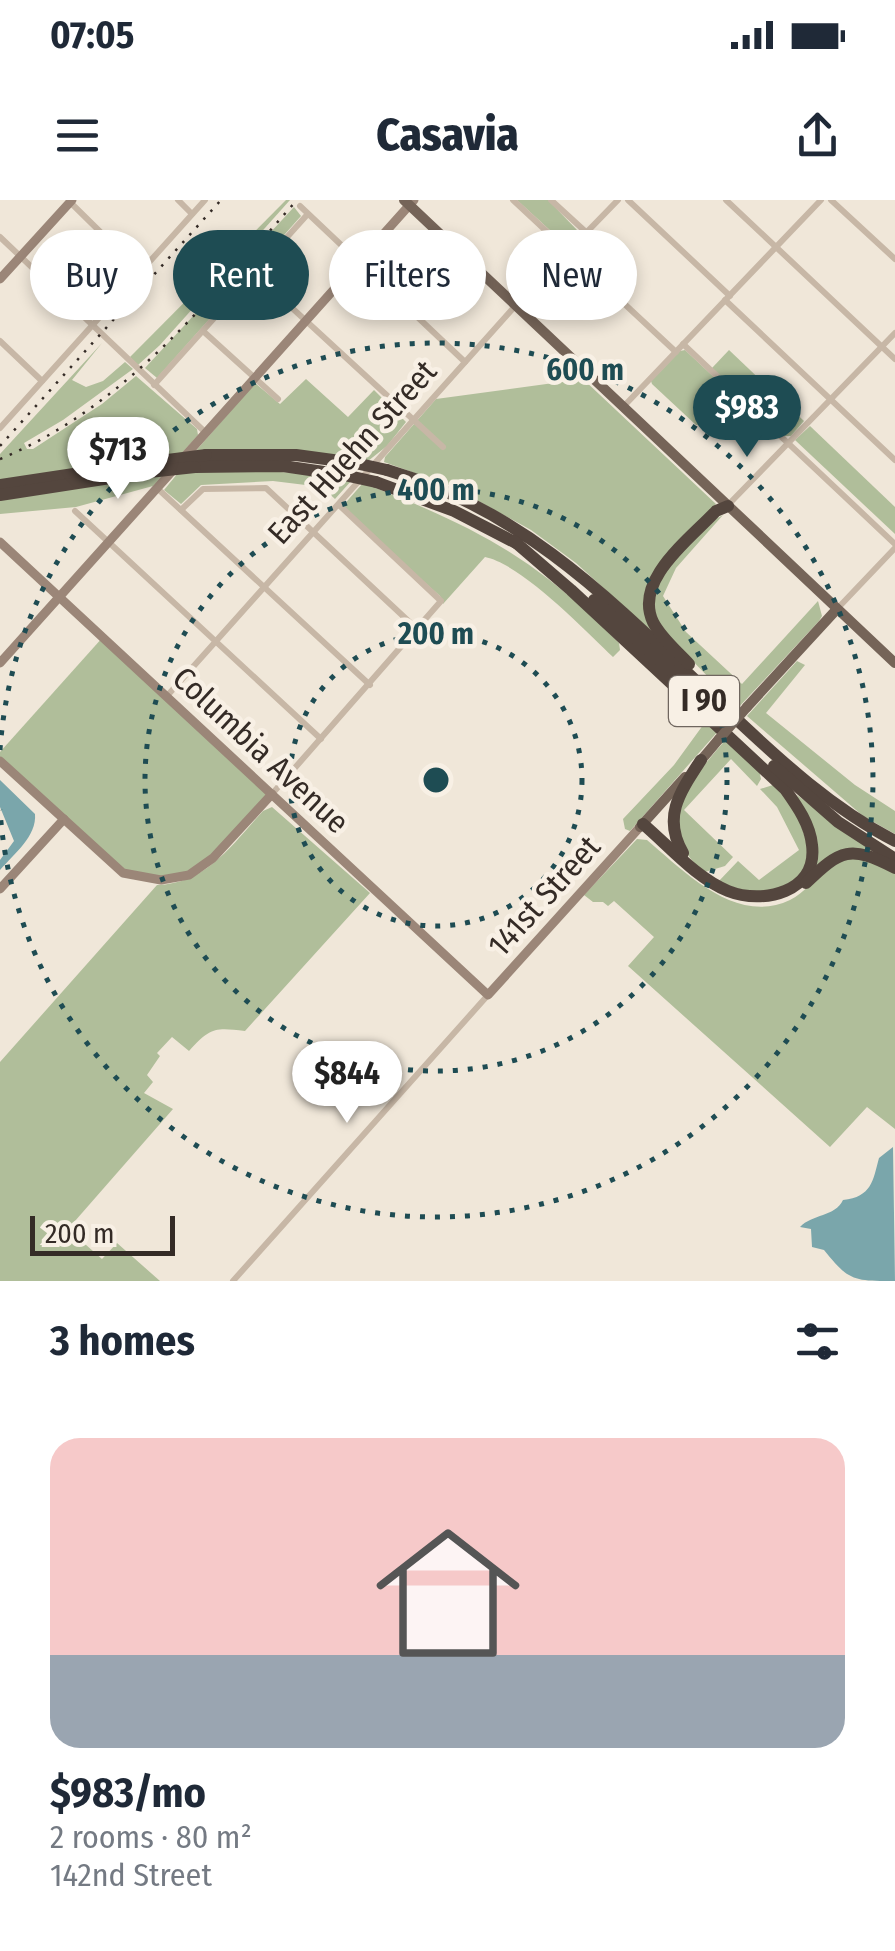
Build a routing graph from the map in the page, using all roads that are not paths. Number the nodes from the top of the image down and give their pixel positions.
1 (178, 200) edge
2 (204, 200) edge
3 (513, 200) edge
4 (551, 200) edge
5 (618, 200) edge
6 (628, 200) edge
7 (726, 200) edge
8 (821, 200) edge
9 (831, 200) edge
10 (70, 201) edge
11 (409, 202) edge
12 (300, 206) dead end
13 (192, 214) junction
14 (306, 216) junction
15 (99, 230) edge
16 (293, 230) edge
17 (386, 230) edge
18 (545, 230) edge
19 (583, 230) edge
20 (589, 230) edge
21 (0, 237) edge
22 (329, 237) edge
23 (776, 247) junction
24 (20, 257) junction
25 (153, 257) edge
26 (895, 259) edge
27 (0, 280) edge
28 (329, 296) edge
29 (506, 296) edge
30 (728, 298) junction
31 (637, 316) edge
32 (506, 317) edge
33 (97, 320) edge
34 (213, 320) edge
35 (420, 320) edge
36 (531, 320) edge
37 (306, 322) junction
38 (92, 326) junction
39 (203, 331) junction
40 (895, 333) edge
41 (0, 341) edge
42 (683, 344) junction
43 (882, 346) junction
44 (676, 352) junction
45 (895, 359) edge
46 (466, 362) junction
47 (255, 378) junction
48 (42, 381) junction
49 (154, 385) junction
50 (831, 399) junction
51 (278, 400) dead end
52 (624, 406) junction
53 (413, 421) junction
54 (0, 428) edge
55 (206, 433) junction
56 (788, 444) junction
57 (444, 447) dead end
58 (895, 460) edge
59 (2, 488) edge
60 (157, 488) junction
61 (338, 504) junction
62 (728, 506) junction
63 (181, 510) junction
64 (75, 511) dead end
65 (313, 532) junction
66 (514, 541) junction
67 (0, 542) edge
68 (108, 542) junction
69 (895, 546) edge
70 (264, 587) junction
71 (60, 597) junction
72 (838, 608) junction
73 (418, 630) junction
74 (216, 642) junction
75 (895, 662) edge
76 (0, 663) edge
77 (370, 685) junction
78 (167, 696) junction
79 (747, 729) junction
80 (321, 739) junction
81 (701, 760) junction
82 (0, 762) edge
83 (272, 794) junction
84 (64, 819) junction
85 (641, 825) junction
86 (895, 841) edge
87 (895, 858) edge
88 (895, 868) edge
89 (701, 874) junction
90 (0, 890) edge
91 (488, 995) junction
92 (233, 1281) edge

1 - 13 street
2 - 13 street
3 - 18 street
4 - 19 street
5 - 20 street, East Huehn Street
6 - 30 street
7 - 23 street
8 - 23 street
9 - 26 street
10 - 15 street
10 - 24 street
11 - 17 street
11 - 29 main road
12 - 14 street
13 - 25 street
14 - 16 street
14 - 22 street
21 - 24 street
23 - 30 street
23 - 43 street
24 - 27 street
24 - 38 street
28 - 37 street
30 - 42 street
30 - 50 street
31 - 44 street
32 - 46 street, East Huehn Street
33 - 38 street
34 - 39 street
35 - 46 street
36 - 52 main road
37 - 47 street
37 - 53 street
38 - 48 street
38 - 49 street
39 - 47 street
39 - 49 street
40 - 43 street
41 - 48 street
42 - 44 street
42 - 56 street
43 - 45 street
43 - 50 street
44 - 52 street
46 - 53 street, East Huehn Street
47 - 51 street
47 - 55 street
48 - 54 street
49 - 55 street
50 - 56 street
50 - 58 street
52 - 62 main road
53 - 57 street
53 - 61 street, East Huehn Street
55 - 60 street
56 - 62 street
56 - 69 street
59 - 66 highway, I 90, bridge
59 - 79 highway, I 90, bridge
60 - 63 street
60 - 68 street
61 - 65 street, East Huehn Street
61 - 73 street
62 - 72 main road
62 - 79 highway
63 - 65 street
63 - 70 street
64 - 68 street
65 - 70 street, East Huehn Street
65 - 73 street
66 - 87 highway, I 90
66 - 89 highway
67 - 71 street, Columbia Avenue
68 - 71 street
68 - 74 street
69 - 72 street, 141st Street
70 - 74 street, East Huehn Street
70 - 77 street
71 - 76 street
71 - 78 street, Columbia Avenue
72 - 75 main road
72 - 81 main road, 141st Street, bridge
73 - 77 street
74 - 78 street, East Huehn Street
74 - 80 street
77 - 80 street
78 - 83 street, Columbia Avenue
79 - 86 highway, I 90
80 - 83 street
81 - 85 main road, 141st Street
81 - 89 highway
82 - 84 street
83 - 84 street
83 - 91 street, Columbia Avenue
84 - 90 street
85 - 88 highway
85 - 89 highway
85 - 91 street, 141st Street
91 - 92 street, 141st Street

